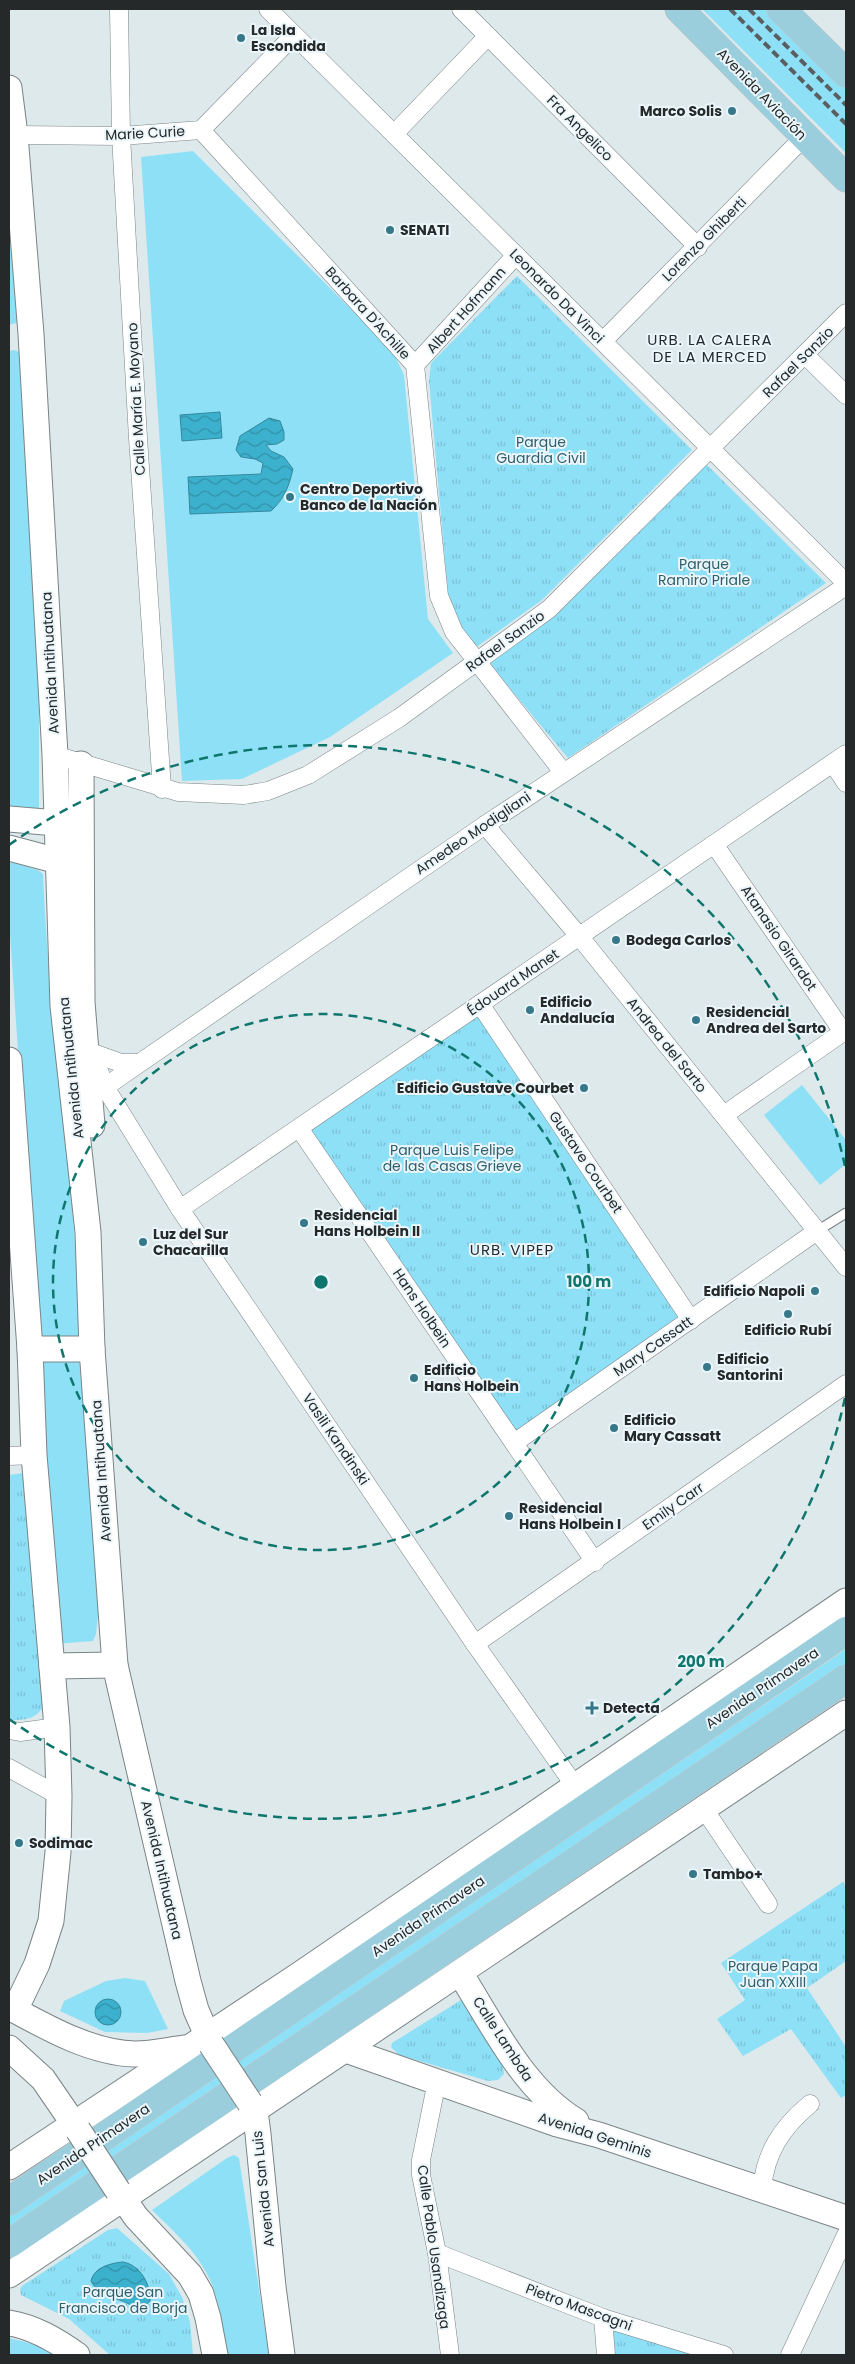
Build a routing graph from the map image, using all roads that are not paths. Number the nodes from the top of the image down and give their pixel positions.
1 (120, 9) edge
2 (268, 9) edge
3 (461, 9) edge
4 (679, 9) edge
5 (781, 9) edge
6 (294, 35) junction
7 (488, 36) junction
8 (846, 73) edge
9 (9, 88) edge
10 (201, 130) junction
11 (15, 134) junction
12 (394, 134) junction
13 (121, 136) junction
14 (804, 136) junction
15 (846, 178) edge
16 (698, 247) junction
17 (516, 255) junction
18 (846, 313) edge
19 (20, 335) edge
20 (603, 341) junction
21 (805, 355) junction
22 (416, 365) junction
23 (846, 394) edge
24 (711, 449) junction
25 (846, 584) edge
26 (478, 660) junction
27 (55, 755) junction
28 (840, 759) edge
29 (81, 764) junction
30 (563, 772) junction
31 (846, 782) edge
32 (56, 784) junction
33 (162, 789) junction
34 (9, 819) edge
35 (57, 823) junction
36 (485, 825) junction
37 (714, 844) junction
38 (9, 848) edge
39 (58, 861) junction
40 (579, 936) junction
41 (480, 1004) junction
42 (84, 1028) junction
43 (845, 1031) edge
44 (93, 1053) junction
45 (9, 1060) edge
46 (137, 1063) junction
47 (105, 1087) junction
48 (724, 1115) junction
49 (128, 1126) junction
50 (92, 1128) junction
51 (300, 1128) junction
52 (180, 1209) junction
53 (846, 1213) edge
54 (817, 1231) junction
55 (88, 1232) junction
56 (16, 1252) edge
57 (846, 1267) edge
58 (691, 1320) junction
59 (30, 1349) junction
60 (92, 1349) junction
61 (846, 1384) edge
62 (514, 1443) junction
63 (34, 1455) junction
64 (9, 1456) edge
65 (595, 1562) junction
66 (846, 1601) edge
67 (846, 1631) edge
68 (475, 1644) junction
69 (115, 1664) junction
70 (52, 1666) junction
71 (846, 1679) edge
72 (846, 1713) edge
73 (57, 1727) junction
74 (9, 1730) edge
75 (9, 1768) edge
76 (575, 1786) junction
77 (59, 1796) junction
78 (704, 1809) junction
79 (768, 1904) dead end
80 (460, 1973) junction
81 (12, 2009) edge
82 (202, 2043) junction
83 (507, 2047) junction
84 (9, 2048) edge
85 (346, 2050) junction
86 (436, 2081) junction
87 (466, 2090) junction
88 (810, 2104) dead end
89 (252, 2107) junction
90 (76, 2127) junction
91 (599, 2135) junction
92 (9, 2167) edge
93 (762, 2189) junction
94 (120, 2195) junction
95 (9, 2201) edge
96 (846, 2218) edge
97 (846, 2235) edge
98 (9, 2244) edge
99 (437, 2253) junction
100 (9, 2275) edge
101 (603, 2318) junction
102 (9, 2323) edge
103 (77, 2355) edge
104 (215, 2355) edge
105 (282, 2355) edge
106 (450, 2355) edge
107 (606, 2355) edge
108 (724, 2355) edge
109 (790, 2355) edge

1 - 13 street, Calle María E. Moyano
2 - 6 street, Leonardo Da Vinci
3 - 7 street, Fra Angelico
4 - 14 main road, Avenida Aviación
5 - 8 main road
6 - 10 street, Marie Curie
6 - 12 street, Leonardo Da Vinci
7 - 12 street
7 - 16 street, Fra Angelico
9 - 11 main road, Avenida Intihuatana
10 - 13 street, Marie Curie
10 - 22 street, Barbara D'Achille
11 - 13 street, Marie Curie
11 - 19 main road, Avenida Intihuatana
12 - 17 street, Leonardo Da Vinci
13 - 33 street, Calle María E. Moyano
14 - 15 main road, Avenida Aviación
14 - 16 street, Lorenzo Ghiberti
16 - 20 street, Lorenzo Ghiberti
17 - 20 street, Leonardo Da Vinci
17 - 22 street, Albert Hofmann
18 - 21 street, Rafael Sanzio
19 - 27 main road, Avenida Intihuatana
20 - 24 street, Leonardo Da Vinci
21 - 23 street
21 - 24 street, Rafael Sanzio
22 - 26 street, Barbara D'Achille
24 - 25 street, Leonardo Da Vinci
24 - 26 street, Rafael Sanzio
25 - 30 street, Amedeo Modigliani
26 - 30 street, Barbara D'Achille
26 - 33 street, Rafael Sanzio
27 - 29 street, Rafael Sanzio
27 - 32 main road, Avenida Intihuatana
28 - 31 street
28 - 37 street, Édouard Manet
29 - 32 street
29 - 33 street, Rafael Sanzio
29 - 42 main road
30 - 36 street, Amedeo Modigliani
32 - 35 main road, Avenida Intihuatana
34 - 35 main road
35 - 39 main road, Avenida Intihuatana
36 - 40 street, Andrea del Sarto
36 - 46 street, Amedeo Modigliani
37 - 40 street, Édouard Manet
37 - 43 street, Atanasio Girardot
38 - 39 main road
39 - 55 main road, Avenida Intihuatana
40 - 41 street, Édouard Manet
40 - 48 street, Andrea del Sarto
41 - 51 street, Édouard Manet
41 - 58 street, Gustave Courbet
42 - 44 street, Vasili Kandinski
42 - 50 main road
43 - 48 street
44 - 46 street
44 - 47 street, Vasili Kandinski
45 - 56 main road
46 - 47 street, Amedeo Modigliani
47 - 49 street, Vasili Kandinski
47 - 50 street
48 - 54 street, Andrea del Sarto
49 - 50 street
49 - 52 street, Vasili Kandinski
50 - 55 main road
51 - 52 street, Édouard Manet
51 - 62 street, Hans Holbein
52 - 68 street, Vasili Kandinski
53 - 54 lane
54 - 57 street, Andrea del Sarto
54 - 58 street, Mary Cassatt
55 - 60 main road, Avenida Intihuatana
56 - 59 main road
58 - 62 street, Mary Cassatt
59 - 60 main road
59 - 63 main road
60 - 69 main road, Avenida Intihuatana
61 - 65 street, Emily Carr
62 - 65 street, Hans Holbein
63 - 64 street
63 - 70 main road
65 - 68 street, Emily Carr
66 - 76 main road, Avenida Primavera
67 - 95 main road, Avenida Primavera
68 - 76 street, Vasili Kandinski
69 - 70 main road
69 - 82 main road, Avenida Intihuatana
70 - 73 main road
71 - 98 main road
72 - 78 main road
73 - 74 street
73 - 77 main road
75 - 77 street
76 - 82 main road, Avenida Primavera
77 - 81 main road
78 - 79 street
78 - 80 main road
80 - 83 main road, Calle Lambda
80 - 85 main road
81 - 82 main road
82 - 89 main road, Avenida San Luis, bridge
82 - 90 main road, Avenida Primavera
83 - 87 main road
83 - 91 main road, Calle Lambda
84 - 90 main road
85 - 86 main road, Avenida Geminis
85 - 89 main road
86 - 87 main road, Avenida Geminis
86 - 99 street, Calle Pablo Usandizaga
87 - 91 main road, Avenida Geminis
88 - 93 street
89 - 94 main road
89 - 105 main road, Avenida San Luis
90 - 92 main road, Avenida Primavera
90 - 94 main road, bridge
91 - 93 main road, Avenida Geminis
93 - 96 main road, Avenida Geminis
94 - 100 main road
94 - 104 main road
97 - 109 street
99 - 101 street, Pietro Mascagni
99 - 106 street, Calle Pablo Usandizaga
101 - 107 street
101 - 108 street, Pietro Mascagni
102 - 103 main road

